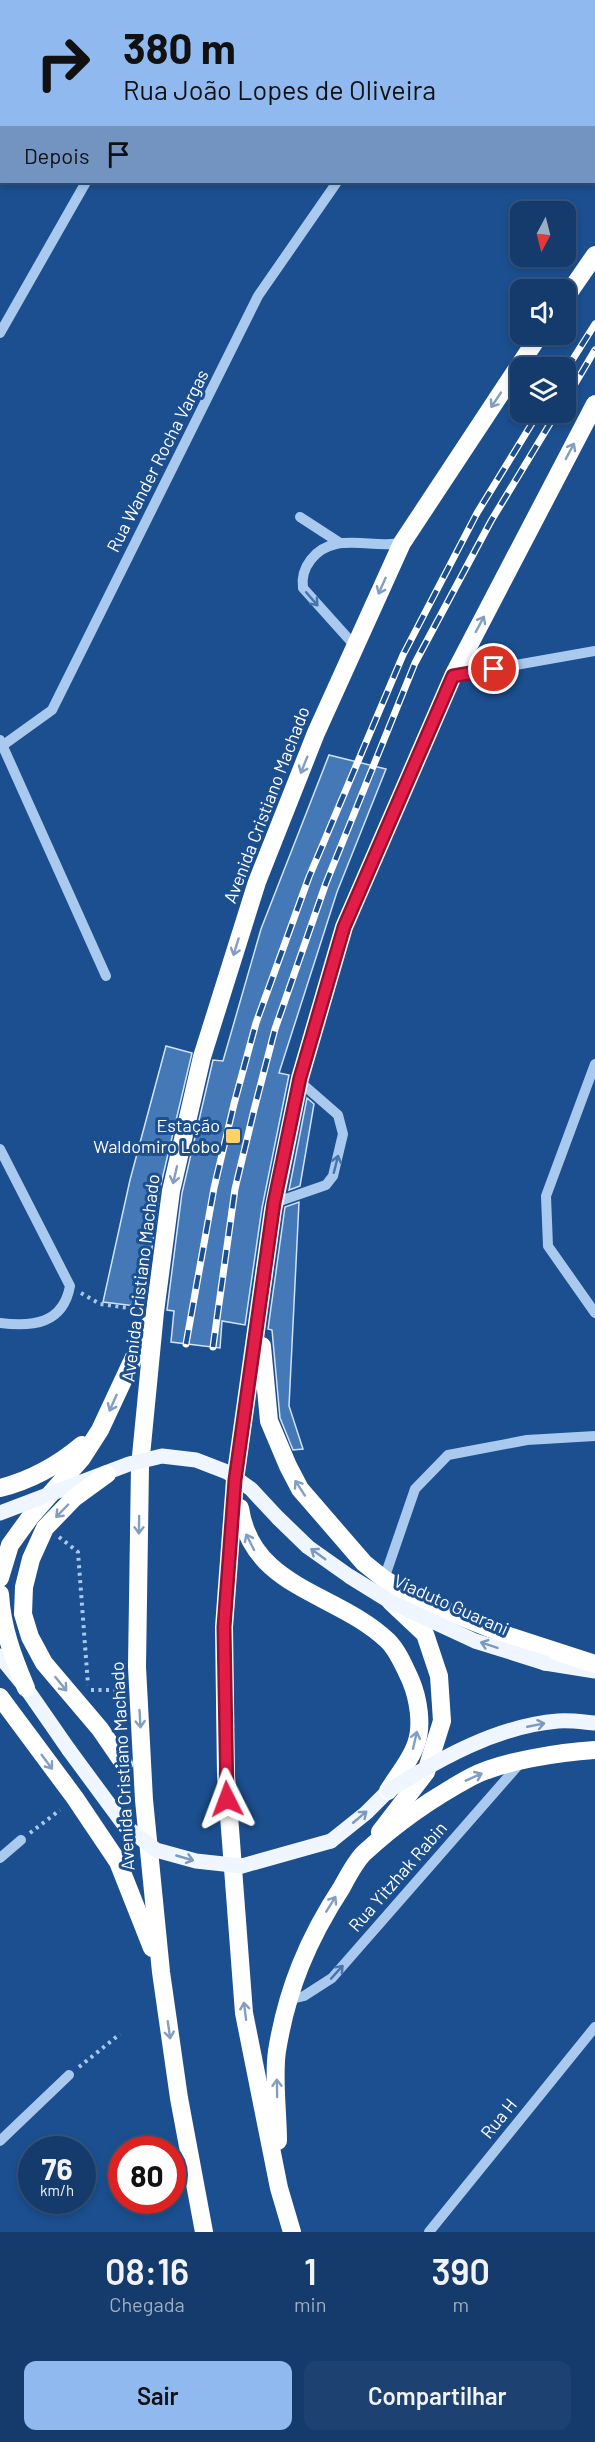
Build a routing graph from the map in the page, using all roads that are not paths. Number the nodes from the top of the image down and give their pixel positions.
1 (85, 183) edge
2 (336, 183) edge
3 (595, 255) edge
4 (576, 283) edge
5 (0, 333) edge
6 (533, 345) edge
7 (595, 404) edge
8 (300, 517) dead end
9 (340, 543) junction
10 (402, 543) junction
11 (355, 646) junction
12 (595, 651) edge
13 (453, 676) junction
14 (1, 743) edge
15 (106, 976) dead end
16 (595, 1064) edge
17 (299, 1081) junction
18 (0, 1149) edge
19 (274, 1203) junction
20 (155, 1312) junction
21 (595, 1313) edge
22 (259, 1315) junction
23 (0, 1323) edge
24 (100, 1431) junction
25 (595, 1436) edge
26 (107, 1474) junction
27 (235, 1480) junction
28 (0, 1488) edge
29 (0, 1513) edge
30 (0, 1578) edge
31 (384, 1579) junction
32 (0, 1594) edge
33 (391, 1602) junction
34 (0, 1656) edge
35 (595, 1664) edge
36 (595, 1671) edge
37 (26, 1688) junction
38 (0, 1698) edge
39 (595, 1723) edge
40 (595, 1750) edge
41 (523, 1760) junction
42 (388, 1791) junction
43 (144, 1800) junction
44 (21, 1840) road end
45 (362, 1855) junction
46 (0, 1858) edge
47 (161, 1972) junction
48 (288, 2000) junction
49 (595, 2027) edge
50 (69, 2075) road end
51 (0, 2141) edge
52 (279, 2188) junction
53 (204, 2232) edge
54 (292, 2232) edge
55 (429, 2232) edge

1 - 5 street
2 - 14 street, Rua Wander Rocha Vargas
3 - 4 highway
6 -> 10 highway, Avenida Cristiano Machado
13 -> 7 highway
8 - 9 street
9 - 10 street
9 -> 11 street
10 -> 11 highway, Avenida Cristiano Machado
11 -> 20 highway, Avenida Cristiano Machado
12 - 13 street
13 - 17 highway
14 - 15 street
16 - 21 street
17 - 19 highway
19 -> 17 street
18 - 23 street
19 - 22 highway
20 -> 24 highway
20 -> 43 highway, Avenida Cristiano Machado
22 - 27 highway
31 -> 22 highway
24 - 28 highway
24 - 30 highway
25 - 31 street
26 - 29 main road, Viaduto Guarani, bridge
33 -> 26 main road, Viaduto Guarani, bridge
26 -> 43 highway, bridge
42 -> 27 highway
52 -> 27 highway
31 - 35 highway
32 - 37 highway
36 -> 33 main road, Viaduto Guarani, bridge
33 - 45 highway
34 - 37 main road
37 -> 42 main road, bridge
38 -> 47 highway
42 -> 39 main road, bridge
40 - 41 highway
45 -> 41 highway
48 -> 41 street, Rua Yitzhak Rabin
43 - 47 highway, Avenida Cristiano Machado
44 - 46 street
48 -> 45 highway
47 -> 53 highway, Avenida Cristiano Machado
52 -> 48 highway
49 - 55 street, Rua H
50 - 51 street
52 - 54 highway

